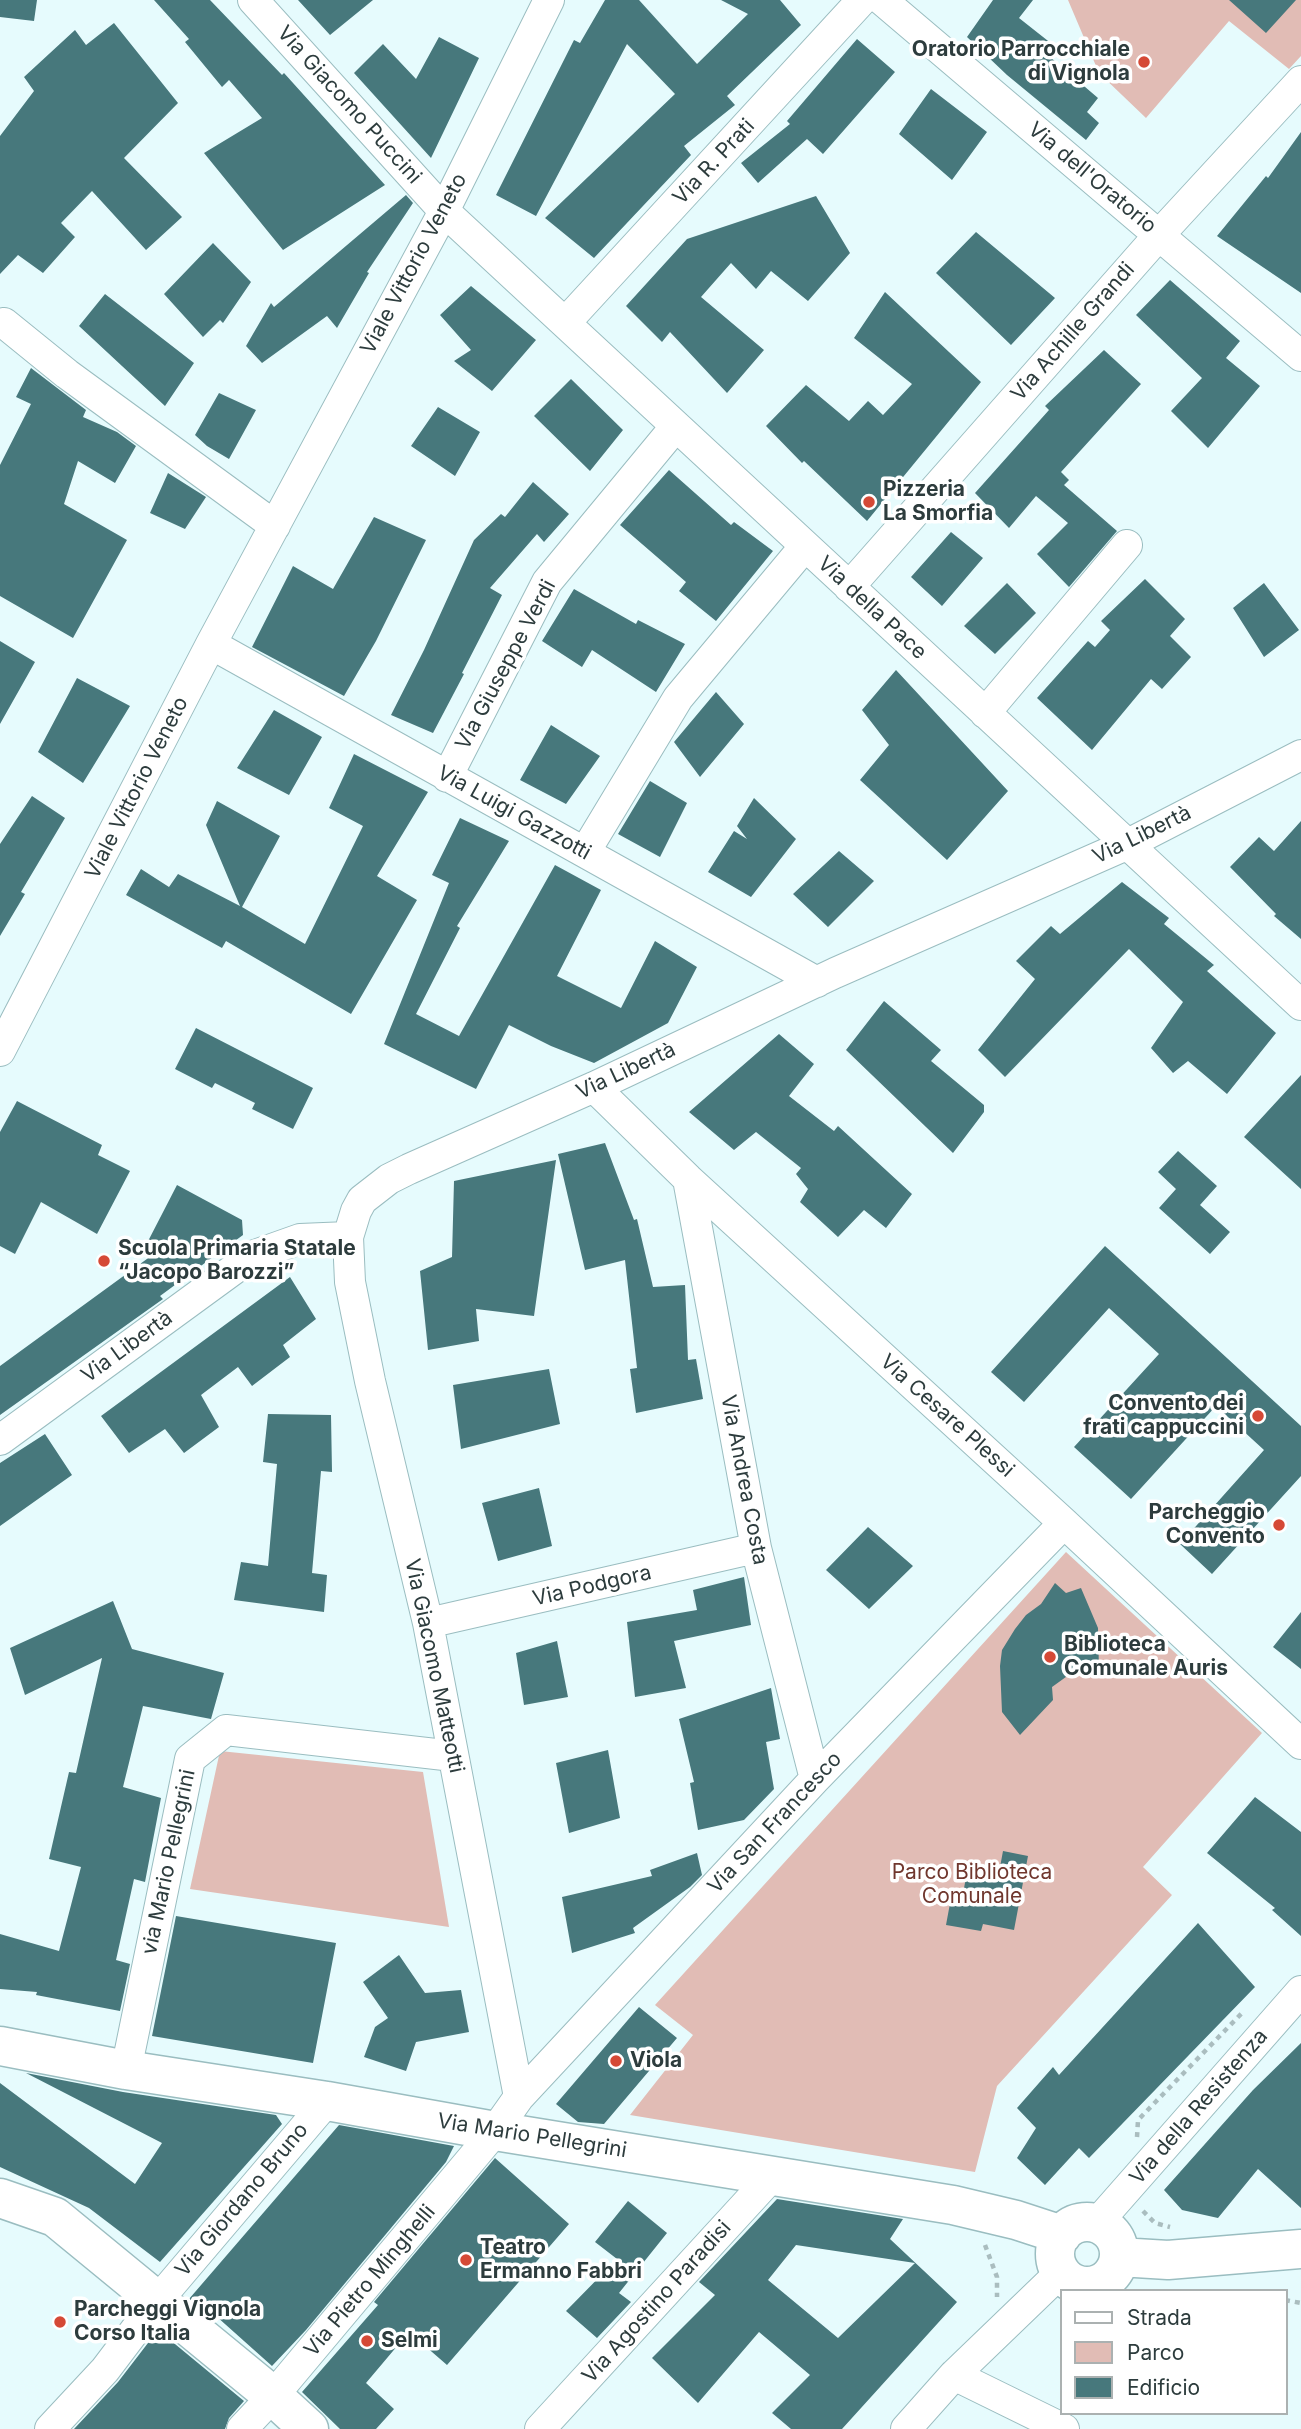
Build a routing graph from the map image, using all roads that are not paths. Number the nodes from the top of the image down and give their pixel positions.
1 (253, 0) edge
2 (549, 0) edge
3 (862, 0) edge
4 (882, 0) edge
5 (1301, 81) edge
6 (444, 211) junction
7 (1159, 235) junction
8 (4, 323) dead end
9 (565, 323) junction
10 (1301, 356) edge
11 (676, 426) junction
12 (275, 526) junction
13 (805, 545) junction
14 (1127, 545) dead end
15 (849, 587) junction
16 (211, 644) junction
17 (985, 713) junction
18 (1301, 755) edge
19 (447, 777) junction
20 (1126, 845) junction
21 (585, 852) junction
22 (817, 982) junction
23 (1301, 1005) edge
24 (0, 1051) edge
25 (594, 1087) junction
26 (688, 1179) junction
27 (348, 1237) junction
28 (0, 1440) edge
29 (1064, 1522) junction
30 (756, 1548) junction
31 (428, 1623) junction
32 (1301, 1744) edge
33 (453, 1756) junction
34 (815, 1779) junction
35 (1301, 1991) edge
36 (0, 2046) edge
37 (126, 2070) junction
38 (519, 2097) junction
39 (327, 2101) junction
40 (495, 2131) junction
41 (773, 2175) junction
42 (0, 2198) edge
43 (1079, 2229) junction
44 (1301, 2249) edge
45 (1119, 2257) junction
46 (1061, 2272) junction
47 (158, 2300) junction
48 (954, 2375) junction
49 (273, 2396) junction
50 (50, 2429) edge
51 (242, 2429) edge
52 (309, 2429) edge
53 (540, 2429) edge
54 (906, 2429) edge
55 (1063, 2429) edge

1 - 6 street, Via Giacomo Puccini
2 - 6 street, Viale Vittorio Veneto
3 - 9 street, Via R. Prati
4 - 7 street, Via dell'Oratorio
5 - 7 street, Via Achille Grandi
6 - 9 street, Via della Pace
6 - 12 street, Viale Vittorio Veneto
7 - 10 street, Via dell'Oratorio
7 - 15 street, Via Achille Grandi
8 - 12 street
9 - 11 street, Via della Pace
11 - 13 street, Via della Pace
11 - 19 street, Via Giuseppe Verdi
12 - 16 street, Viale Vittorio Veneto
13 - 15 street, Via della Pace
13 - 21 street
14 - 17 street
15 - 17 street, Via della Pace
16 - 19 street, Via Luigi Gazzotti
16 - 24 street, Viale Vittorio Veneto
17 - 20 street, Via della Pace
18 - 20 street, Via Libertà
19 - 21 street, Via Luigi Gazzotti
20 - 22 street, Via Libertà
20 - 23 street, Via della Pace
21 - 22 street, Via Luigi Gazzotti
22 - 25 street, Via Libertà
25 - 26 street, Via Cesare Plessi
25 - 27 street, Via Libertà
26 - 29 street, Via Cesare Plessi
26 - 30 street, Via Andrea Costa
27 - 28 street, Via Libertà
27 - 31 street, Via Giacomo Matteotti
29 - 32 street, Via Cesare Plessi
29 - 34 street, Via San Francesco
30 - 31 street, Via Podgora
30 - 34 street, Via Andrea Costa
31 - 33 street, Via Giacomo Matteotti
33 - 37 street, via Mario Pellegrini
33 - 38 street, Via Giacomo Matteotti
34 - 38 street, Via San Francesco
35 - 43 street, Via della Resistenza
36 - 37 main road, Via Mario Pellegrini
37 - 39 main road, Via Mario Pellegrini
38 - 40 street, Via San Francesco
39 - 40 main road, Via Mario Pellegrini
39 - 47 street, Via Giordano Bruno
40 - 41 main road, Via Mario Pellegrini
40 - 49 street, Via Pietro Minghelli
41 - 43 main road, Via Mario Pellegrini
41 - 53 street, Via Agostino Paradisi
42 - 47 main road
43 - 45 main road
43 - 46 main road
44 - 45 main road
45 - 46 main road
46 - 48 street
47 - 49 main road
47 - 50 street, Via Giordano Bruno
48 - 54 street
48 - 55 street
49 - 51 street, Via Pietro Minghelli
49 - 52 main road

